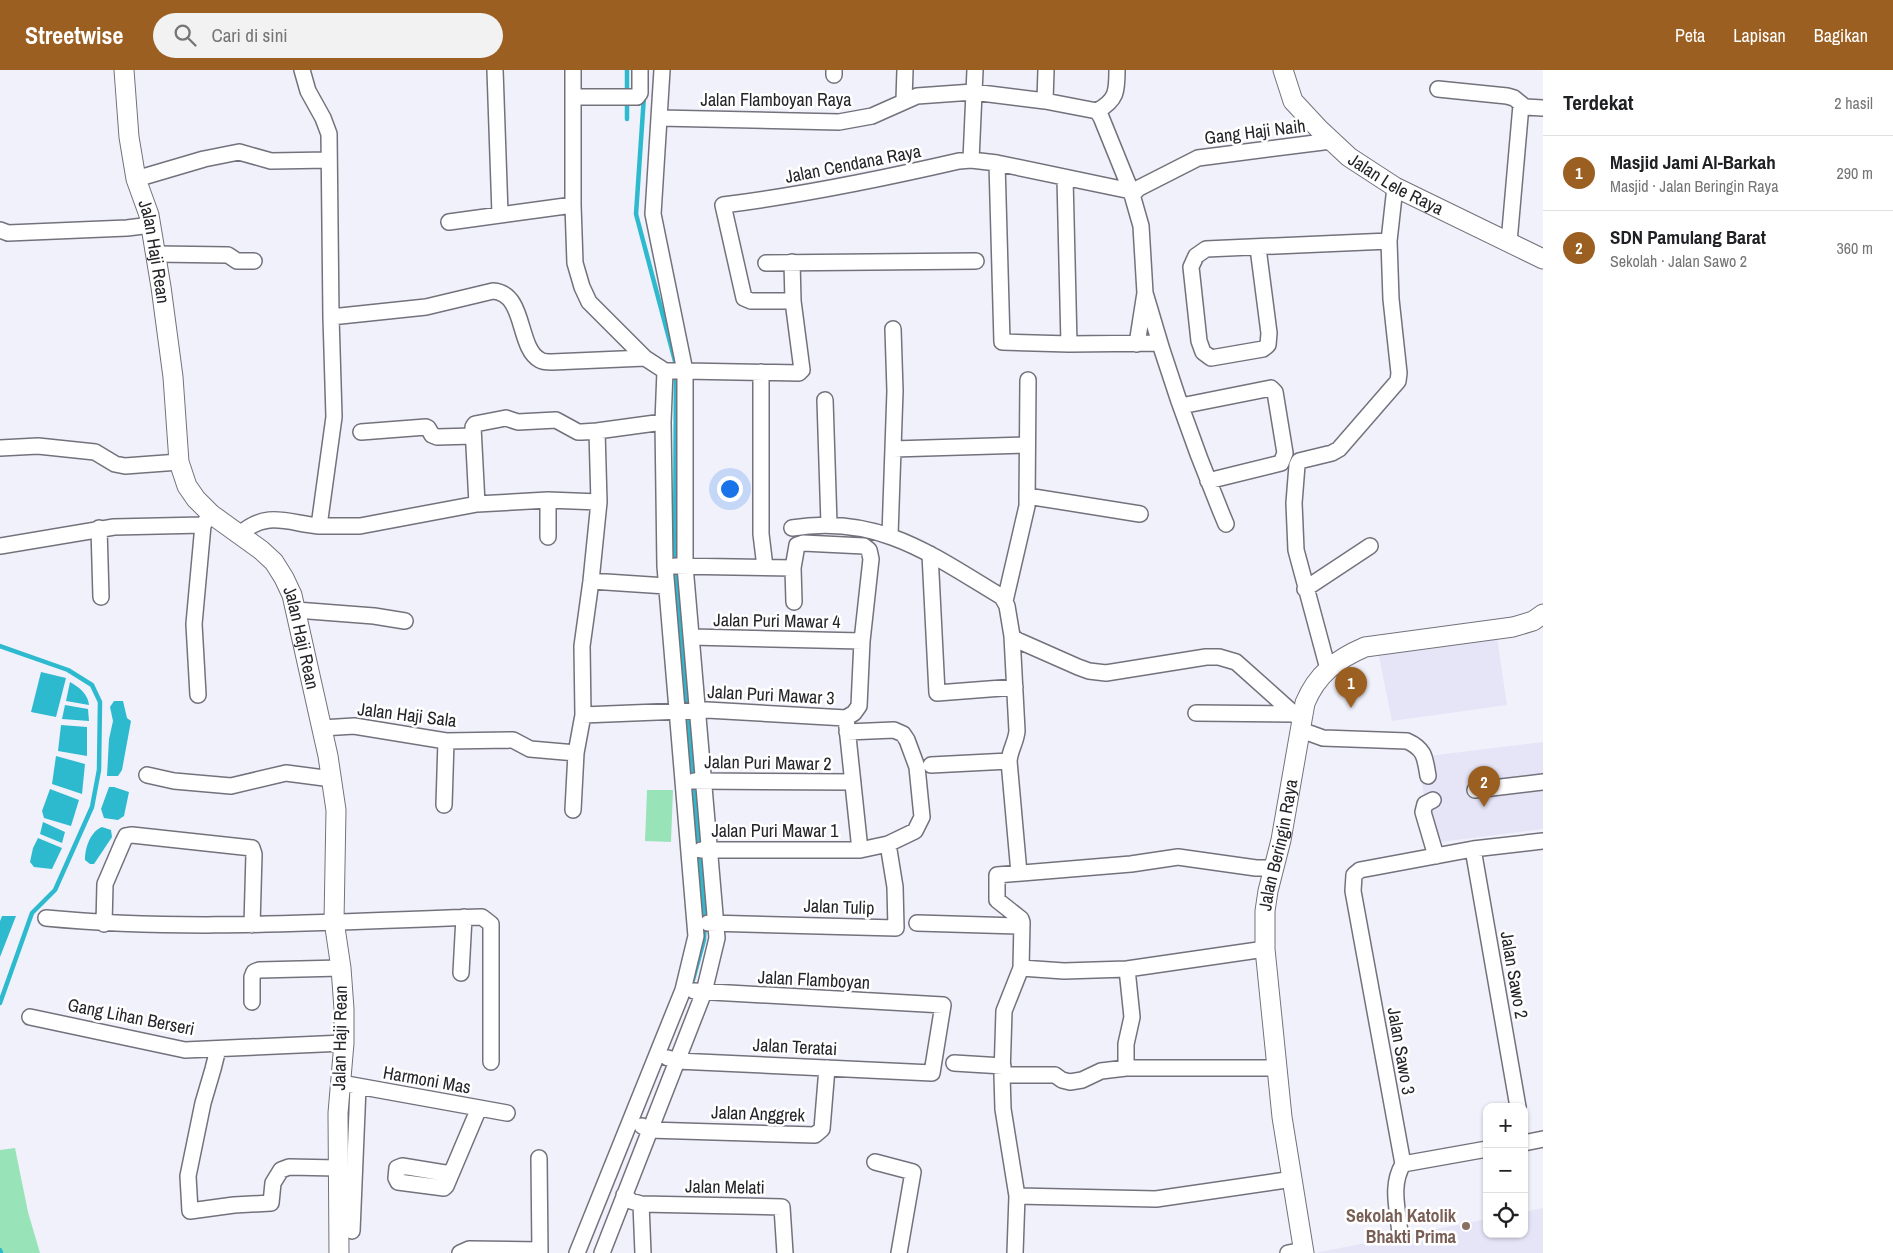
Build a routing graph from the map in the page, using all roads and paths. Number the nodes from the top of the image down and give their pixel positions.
1 (124, 70) edge
2 (302, 70) edge
3 (495, 70) edge
4 (573, 70) edge
5 (640, 70) edge
6 (662, 70) edge
7 (905, 70) edge
8 (975, 70) edge
9 (1046, 70) edge
10 (1117, 70) edge
11 (1282, 70) edge
12 (1438, 89) dead end
13 (973, 92) junction
14 (573, 97) junction
15 (904, 100) junction
16 (1044, 101) junction
17 (1521, 105) junction
18 (1543, 108) edge
19 (1097, 111) junction
20 (659, 118) junction
21 (1332, 141) junction
22 (329, 160) junction
23 (971, 160) junction
24 (997, 163) junction
25 (1065, 178) junction
26 (136, 179) junction
27 (1395, 187) junction
28 (1131, 193) junction
29 (573, 205) junction
30 (500, 214) junction
31 (449, 222) dead end
32 (151, 225) junction
33 (0, 230) edge
34 (1389, 241) junction
35 (1509, 242) junction
36 (1258, 248) junction
37 (156, 254) junction
38 (1543, 259) edge
39 (254, 261) dead end
40 (976, 261) dead end
41 (792, 262) junction
42 (766, 263) dead end
43 (1145, 293) junction
44 (793, 300) junction
45 (331, 317) junction
46 (893, 329) dead end
47 (1159, 343) junction
48 (1069, 344) junction
49 (1137, 344) junction
50 (645, 358) junction
51 (674, 371) junction
52 (761, 372) junction
53 (1028, 380) dead end
54 (825, 400) dead end
55 (1181, 406) junction
56 (663, 422) junction
57 (474, 430) junction
58 (361, 432) dead end
59 (597, 432) junction
60 (1027, 445) junction
61 (0, 448) edge
62 (893, 449) junction
63 (178, 462) junction
64 (1208, 481) junction
65 (1027, 496) junction
66 (548, 500) junction
67 (599, 502) junction
68 (477, 504) junction
69 (1140, 514) dead end
70 (207, 519) junction
71 (829, 524) junction
72 (1226, 524) dead end
73 (319, 526) junction
74 (99, 528) junction
75 (240, 534) junction
76 (890, 535) junction
77 (548, 537) dead end
78 (803, 543) junction
79 (0, 546) edge
80 (1370, 546) dead end
81 (930, 554) junction
82 (675, 566) junction
83 (765, 568) junction
84 (793, 568) junction
85 (591, 581) junction
86 (666, 586) junction
87 (1305, 589) junction
88 (101, 597) dead end
89 (1005, 601) junction
90 (794, 602) dead end
91 (296, 610) junction
92 (1543, 614) edge
93 (405, 620) dead end
94 (1012, 636) junction
95 (691, 637) junction
96 (862, 641) junction
97 (1328, 669) junction
98 (1015, 687) junction
99 (198, 695) dead end
100 (688, 711) junction
101 (1196, 713) dead end
102 (583, 715) junction
103 (1299, 721) junction
104 (847, 725) junction
105 (322, 728) junction
106 (446, 742) junction
107 (576, 753) junction
108 (1009, 761) junction
109 (931, 765) dead end
110 (147, 775) dead end
111 (1428, 776) dead end
112 (332, 779) junction
113 (694, 781) junction
114 (853, 782) junction
115 (1543, 782) edge
116 (1475, 790) dead end
117 (1433, 800) dead end
118 (444, 805) dead end
119 (573, 810) dead end
120 (1543, 841) edge
121 (888, 844) junction
122 (1473, 849) junction
123 (700, 850) junction
124 (860, 850) junction
125 (1436, 856) junction
126 (1274, 868) junction
127 (1019, 873) junction
128 (464, 917) junction
129 (46, 918) dead end
130 (326, 922) junction
131 (706, 923) junction
132 (917, 923) dead end
133 (104, 924) junction
134 (252, 926) junction
135 (1022, 926) junction
136 (1265, 949) junction
137 (341, 968) junction
138 (1021, 968) junction
139 (1127, 970) junction
140 (462, 973) dead end
141 (683, 990) junction
142 (704, 992) junction
143 (252, 1002) dead end
144 (30, 1017) dead end
145 (344, 1043) junction
146 (218, 1049) junction
147 (657, 1054) junction
148 (677, 1061) junction
149 (491, 1062) dead end
150 (954, 1063) dead end
151 (828, 1068) junction
152 (1126, 1068) junction
153 (1277, 1068) junction
154 (1002, 1070) junction
155 (932, 1072) joint
156 (349, 1085) junction
157 (1517, 1103) edge
158 (479, 1108) junction
159 (507, 1112) dead end
160 (631, 1120) junction
161 (649, 1130) junction
162 (1543, 1140) edge
163 (1528, 1142) edge
164 (1483, 1150) edge
165 (539, 1158) dead end
166 (875, 1162) dead end
167 (1403, 1164) junction
168 (338, 1168) junction
169 (451, 1174) dead end
170 (1293, 1179) junction
171 (624, 1195) junction
172 (1017, 1196) junction
173 (641, 1204) junction
174 (352, 1231) dead end
175 (1400, 1234) dead end
176 (540, 1252) edge
177 (1299, 1252) edge
178 (339, 1253) edge
179 (460, 1253) edge
180 (577, 1253) edge
181 (602, 1253) edge
182 (643, 1253) edge
183 (785, 1253) edge
184 (899, 1253) edge
185 (1015, 1253) edge

1 - 26 street, Jalan Haji Rean
2 - 22 street
3 - 30 street
4 - 14 street
5 - 14 street
6 - 20 street
7 - 15 street
8 - 13 street
9 - 16 street
10 - 19 street
11 - 21 street, Jalan Lele Raya
12 - 17 street
13 - 15 street, Jalan Flamboyan Raya
13 - 16 street, Jalan Flamboyan Raya
13 - 23 street
14 - 29 street
15 - 20 street, Jalan Flamboyan Raya
16 - 19 street, Jalan Flamboyan Raya
17 - 18 street
17 - 35 street
19 - 28 street
20 - 51 street
21 - 27 street, Jalan Lele Raya
21 - 28 street, Gang Haji Naih
22 - 26 street
22 - 45 street
23 - 24 street, Jalan Cendana Raya
23 - 44 street, Jalan Cendana Raya
24 - 25 street, Jalan Cendana Raya
24 - 48 street
25 - 28 street, Jalan Cendana Raya
25 - 48 street
26 - 32 street, Jalan Haji Rean
27 - 34 street
27 - 35 street, Jalan Lele Raya
28 - 43 street
29 - 30 street
29 - 50 street
30 - 31 street
32 - 33 street
32 - 37 street, Jalan Haji Rean
34 - 36 street
34 - 87 street
35 - 38 street, Jalan Lele Raya
36 - 36 street
37 - 39 street
37 - 63 street, Jalan Haji Rean
40 - 41 street
41 - 42 street
41 - 44 street
43 - 47 street
43 - 49 street
44 - 52 street
45 - 50 street
45 - 73 street
46 - 62 street
47 - 49 street
47 - 55 street
48 - 49 street
50 - 51 street
51 - 52 street
51 - 56 street
51 - 82 street
52 - 83 street
53 - 60 street
54 - 71 street
55 - 64 street
55 - 64 street
56 - 59 street
56 - 82 street
57 - 58 street
57 - 59 street
57 - 68 street
59 - 67 street
60 - 62 street
60 - 65 street
61 - 63 street
62 - 76 street
63 - 70 street, Jalan Haji Rean
64 - 72 street
65 - 69 street
65 - 89 street
66 - 67 street
66 - 68 street
66 - 77 street
67 - 85 street
68 - 73 street
70 - 74 street
70 - 75 street, Jalan Haji Rean
70 - 99 street
71 - 76 street
71 - 78 street
73 - 75 street
74 - 79 street
74 - 88 street
75 - 91 street, Jalan Haji Rean
76 - 81 street
78 - 84 street
78 - 96 street
80 - 87 street
81 - 89 street
81 - 98 street
82 - 83 street
82 - 86 street
82 - 95 street
83 - 84 street
84 - 90 street
85 - 86 street
85 - 102 street
86 - 100 street
87 - 97 street
89 - 94 street
91 - 93 street
91 - 105 street, Jalan Haji Rean
92 - 97 street, Jalan Beringin Raya
94 - 98 street
94 - 103 street
95 - 96 street, Jalan Puri Mawar 4
95 - 100 street
96 - 104 street
97 - 103 street, Jalan Beringin Raya
98 - 108 street
100 - 102 street, Jalan Puri Mawar 3
100 - 104 street, Jalan Puri Mawar 3
100 - 113 street
101 - 103 street
102 - 107 street
103 - 111 street
103 - 126 street, Jalan Beringin Raya
104 - 114 street
104 - 121 street, Jalan Puri Mawar 3
105 - 106 street, Jalan Haji Sala
105 - 112 street, Jalan Haji Rean
106 - 107 street, Jalan Haji Sala
106 - 118 street
107 - 119 street
108 - 109 street
108 - 127 street
110 - 112 street
112 - 130 street, Jalan Haji Rean
113 - 114 street, Jalan Puri Mawar 2
113 - 123 street
114 - 124 street
115 - 116 street
117 - 125 street
120 - 122 street
121 - 124 street, Jalan Puri Mawar 1
121 - 131 street, Jalan Tulip
122 - 125 street
122 - 157 street, Jalan Sawo 2
123 - 124 street, Jalan Puri Mawar 1
123 - 131 street
125 - 167 street, Jalan Sawo 3
126 - 127 street
126 - 136 street, Jalan Beringin Raya
127 - 135 street
128 - 130 street
128 - 140 street
128 - 149 street
129 - 133 street
130 - 134 street
130 - 137 street, Jalan Haji Rean
131 - 141 street
131 - 142 street
132 - 135 street
133 - 134 street
133 - 134 street
135 - 138 street
136 - 139 street
136 - 153 street, Jalan Beringin Raya
137 - 143 street
137 - 145 street, Jalan Haji Rean
138 - 139 street
138 - 154 street
139 - 152 street
141 - 142 street, Jalan Flamboyan
141 - 147 street
142 - 148 street
142 - 155 street, Jalan Flamboyan
144 - 146 street, Gang Lihan Berseri
145 - 146 street, Gang Lihan Berseri
145 - 156 street, Jalan Haji Rean
146 - 168 street
147 - 148 street, Jalan Teratai
147 - 160 street
148 - 151 street, Jalan Teratai
148 - 161 street
150 - 154 street
151 - 155 street, Jalan Teratai
151 - 161 street, Jalan Anggrek
152 - 153 street
152 - 154 street
153 - 170 street, Jalan Beringin Raya
154 - 172 street
156 - 158 street, Harmoni Mas
156 - 168 street, Jalan Haji Rean
156 - 174 street
158 - 159 street, Harmoni Mas
158 - 169 street
160 - 161 street, Jalan Anggrek
160 - 180 street
161 - 171 street
162 - 163 street
164 - 167 street
165 - 176 street
166 - 184 street
167 - 175 street, Jalan Sawo 3
168 - 178 street, Jalan Haji Rean
170 - 172 street
170 - 177 street, Jalan Beringin Raya
171 - 173 street, Jalan Melati
171 - 181 street
172 - 185 street
173 - 182 street
173 - 183 street, Jalan Melati
176 - 179 street

